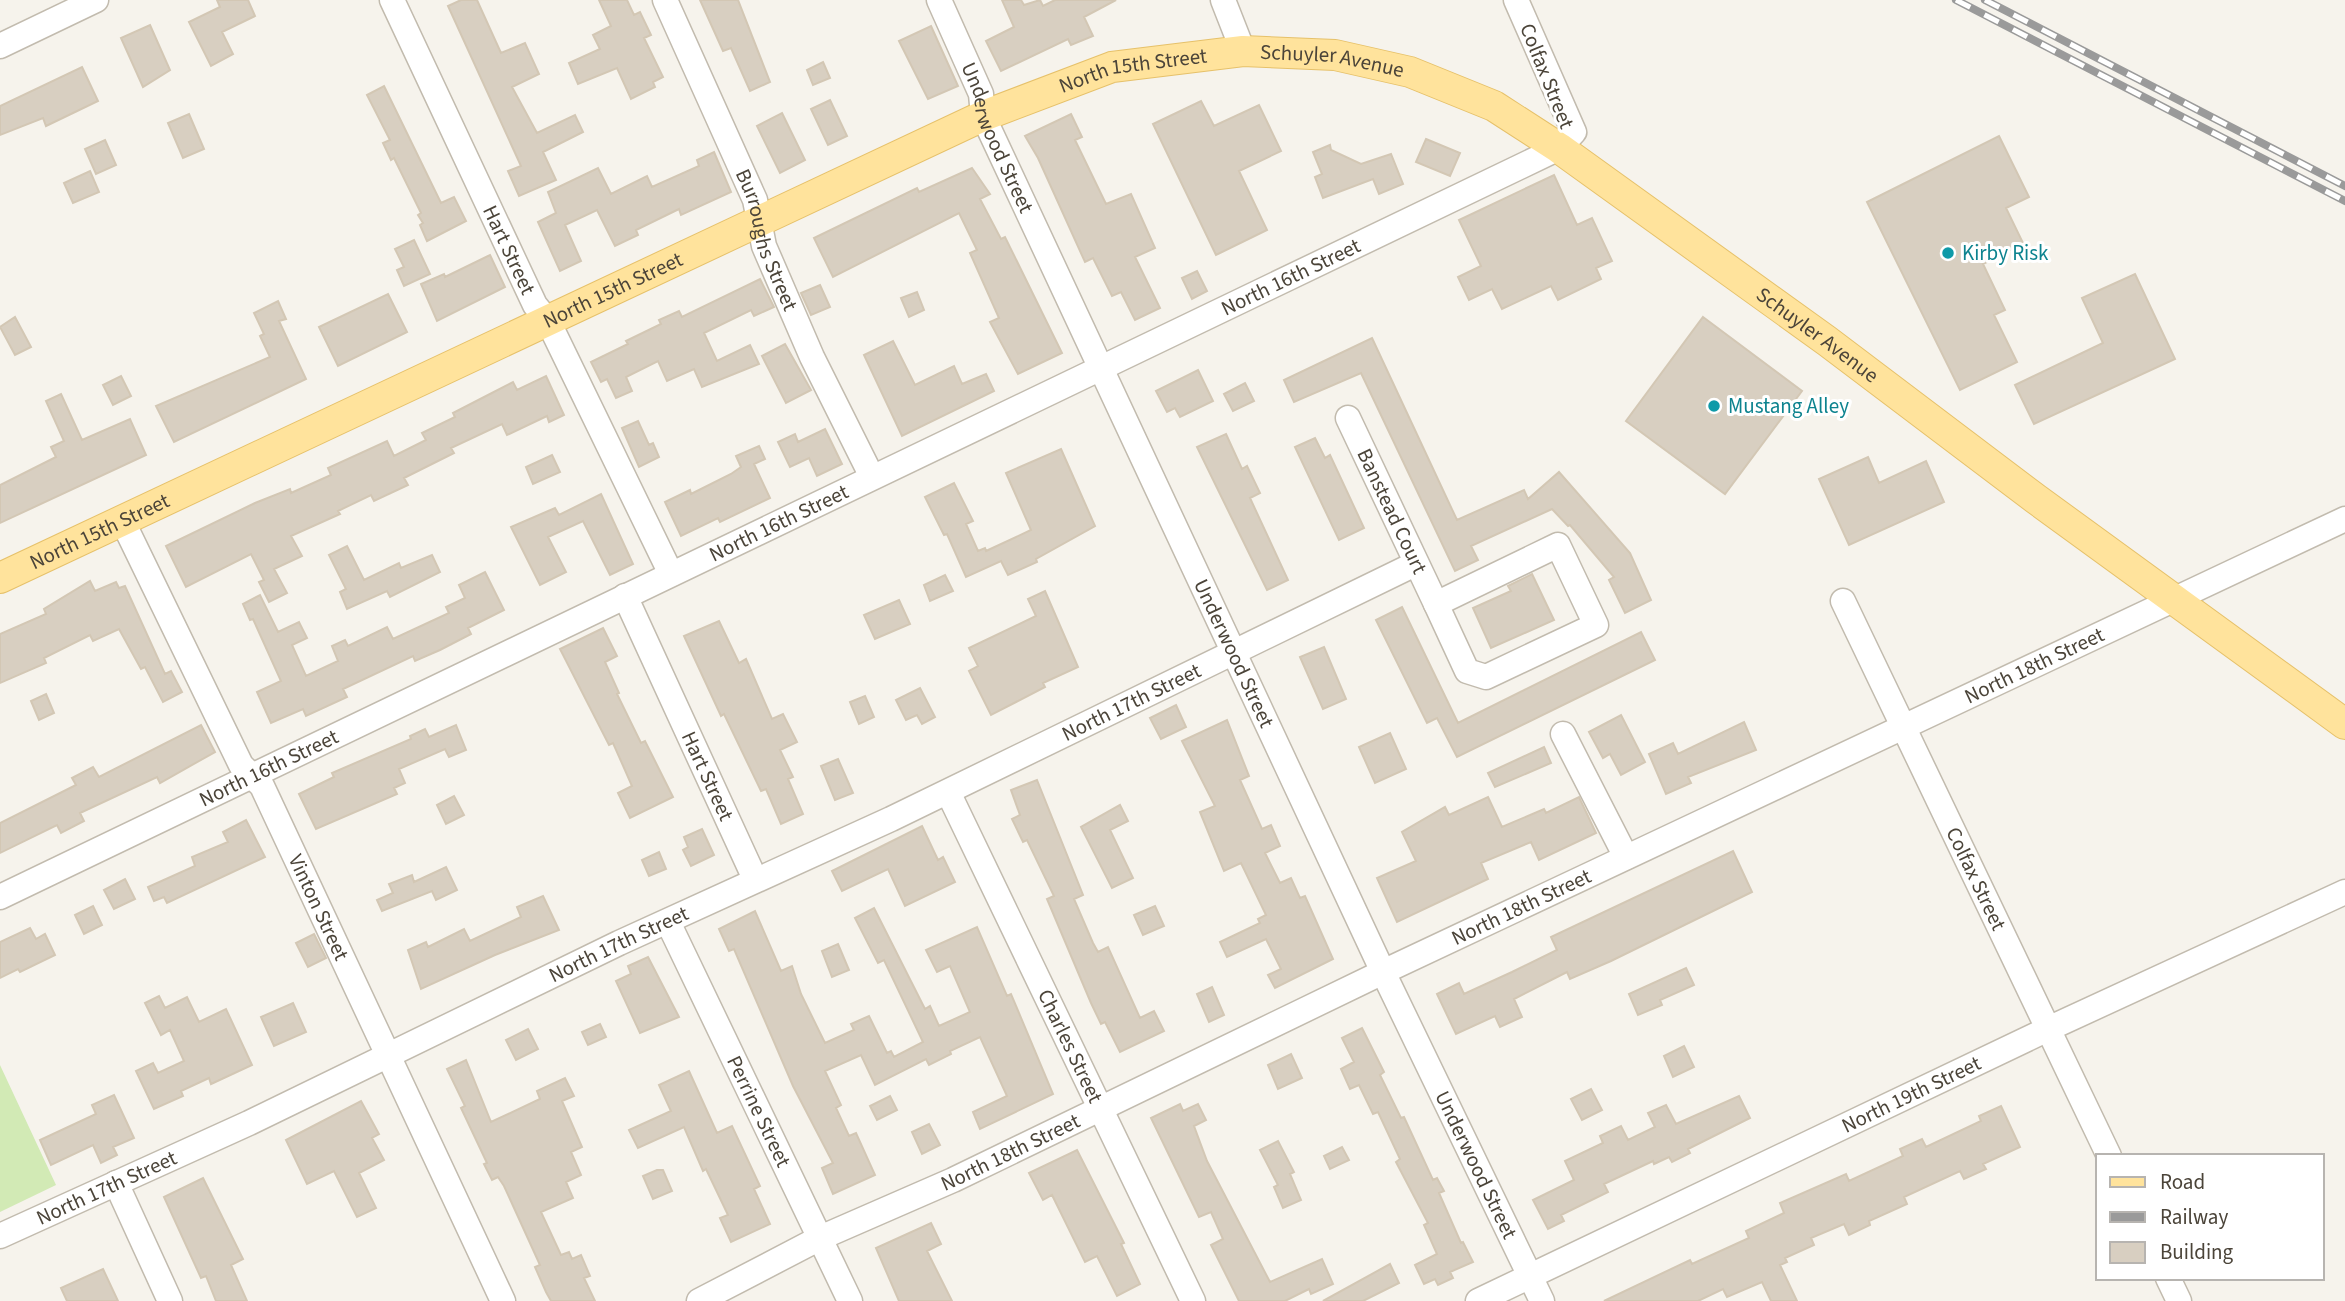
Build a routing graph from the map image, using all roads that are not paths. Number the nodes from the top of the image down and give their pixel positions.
1 (96, 0) edge
2 (392, 0) edge
3 (665, 0) edge
4 (939, 0) edge
5 (1223, 0) edge
6 (1516, 0) edge
7 (0, 46) edge
8 (1243, 51) junction
9 (983, 116) junction
10 (1559, 148) junction
11 (762, 221) junction
12 (548, 321) junction
13 (1100, 366) junction
14 (1348, 418) dead end
15 (872, 477) junction
16 (2345, 519) edge
17 (122, 520) junction
18 (1415, 564) junction
19 (671, 574) junction
20 (0, 578) edge
21 (625, 596) junction
22 (2175, 599) junction
23 (1843, 601) dead end
24 (1436, 604) junction
25 (1236, 651) junction
26 (2345, 724) edge
27 (1904, 727) junction
28 (1563, 734) dead end
29 (250, 776) junction
30 (948, 792) junction
31 (1626, 857) junction
32 (755, 879) junction
33 (2345, 892) edge
34 (0, 897) edge
35 (668, 922) junction
36 (1383, 971) junction
37 (2048, 1029) junction
38 (388, 1054) junction
39 (1099, 1108) junction
40 (2108, 1154) edge
41 (116, 1184) junction
42 (0, 1236) edge
43 (820, 1238) junction
44 (1530, 1277) junction
45 (2169, 1280) edge
46 (170, 1301) edge
47 (503, 1301) edge
48 (699, 1301) edge
49 (850, 1301) edge
50 (1193, 1301) edge
51 (1478, 1301) edge
52 (1542, 1301) edge
53 (2179, 1301) edge

1 - 7 street
2 - 12 street, Hart Street
3 - 11 street, Burroughs Street
4 - 9 street, Underwood Street
5 - 8 street
6 - 10 street, Colfax Street
8 - 9 main road, North 15th Street
8 - 10 main road, Schuyler Avenue
9 - 11 main road, North 15th Street
9 - 13 street, Underwood Street
10 - 13 street, North 16th Street
10 - 22 main road, Schuyler Avenue
11 - 12 main road, North 15th Street
11 - 15 street, Burroughs Street
12 - 17 main road, North 15th Street
12 - 19 street, Hart Street
13 - 15 street, North 16th Street
13 - 25 street, Underwood Street
14 - 18 street, Banstead Court
15 - 19 street, North 16th Street
16 - 22 street, North 18th Street
17 - 20 main road, North 15th Street
17 - 29 street, Vinton Street
18 - 24 street, Banstead Court
18 - 25 street, North 17th Street
19 - 21 street, North 16th Street
21 - 29 street, North 16th Street
21 - 32 street, Hart Street
22 - 26 main road, Schuyler Avenue
22 - 27 street, North 18th Street
23 - 27 street, Colfax Street
24 - 24 street, Banstead Court
25 - 30 street, North 17th Street
25 - 36 street, Underwood Street
27 - 31 street, North 18th Street
27 - 37 street, Colfax Street
28 - 31 street
29 - 34 street, North 16th Street
29 - 38 street, Vinton Street
30 - 32 street, North 17th Street
30 - 39 street, Charles Street
31 - 36 street, North 18th Street
32 - 35 street, North 17th Street
33 - 37 street, North 19th Street
35 - 38 street, North 17th Street
35 - 43 street, Perrine Street
36 - 39 street, North 18th Street
36 - 44 street, Underwood Street
37 - 40 street, Colfax Street
37 - 44 street, North 19th Street
38 - 41 street, North 17th Street
38 - 47 street, Vinton Street
39 - 43 street, North 18th Street
39 - 50 street, Charles Street
41 - 42 street, North 17th Street
41 - 46 street
43 - 48 street, North 18th Street
43 - 49 street, Perrine Street
44 - 51 street, North 19th Street
44 - 52 street, Underwood Street
45 - 53 street

